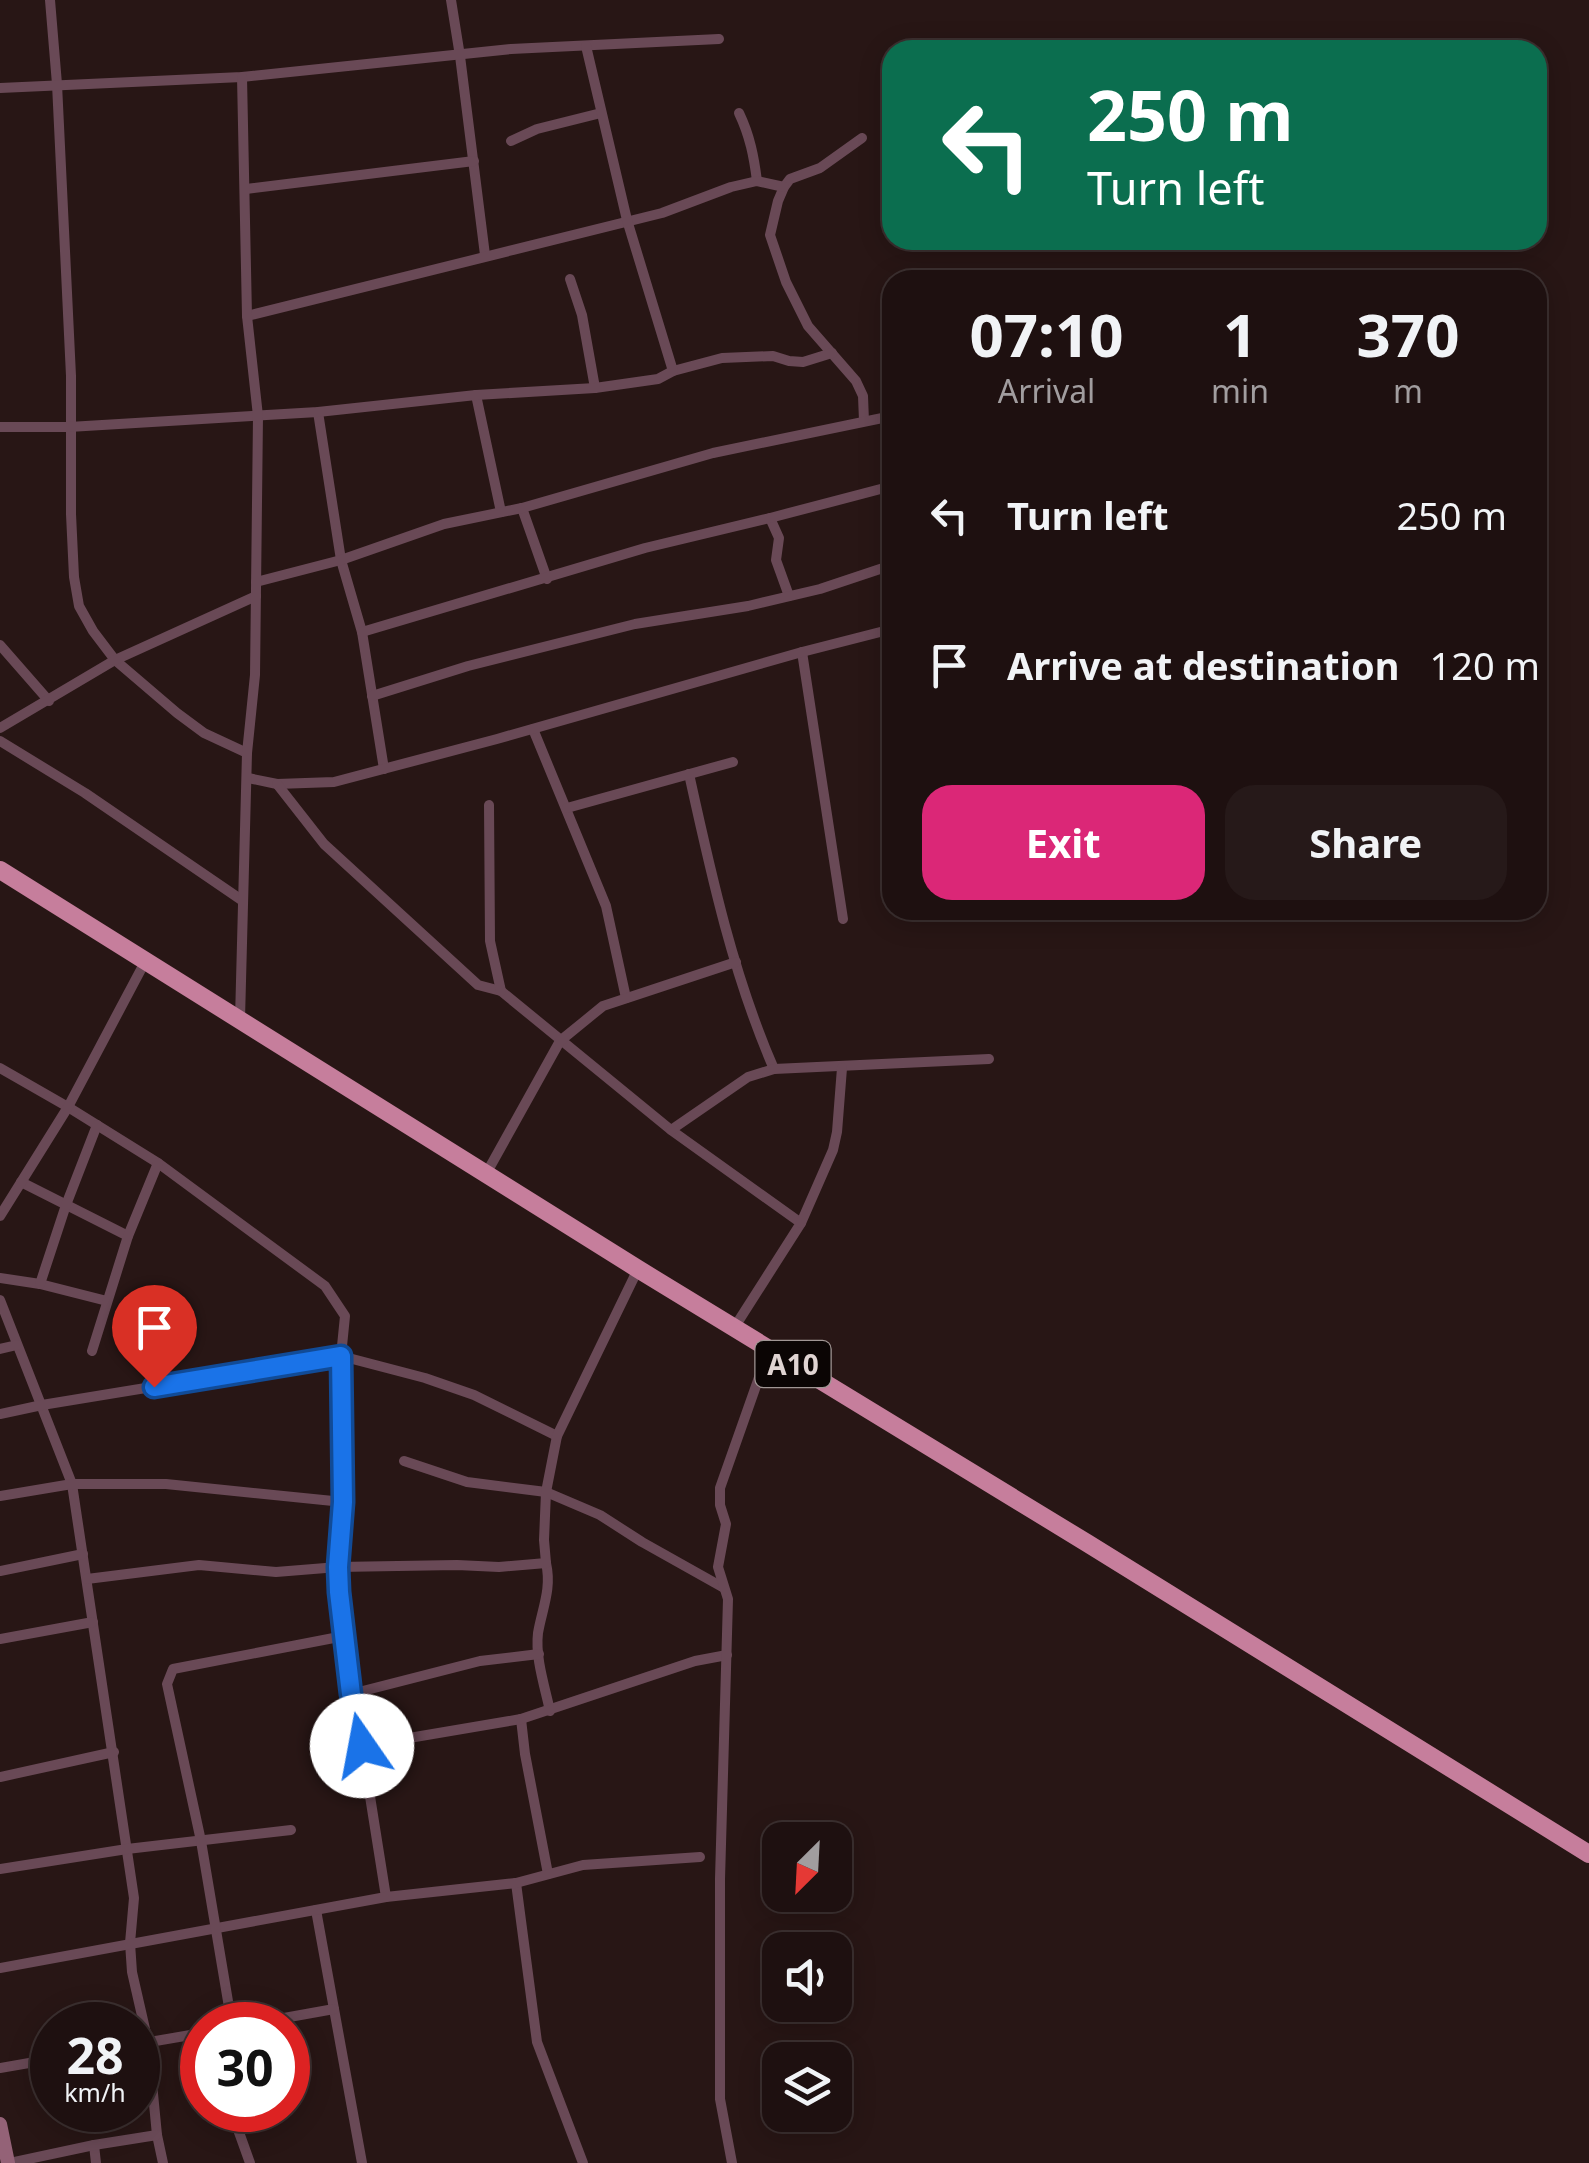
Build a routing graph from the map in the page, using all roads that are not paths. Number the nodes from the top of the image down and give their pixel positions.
1 (50, 0) edge
2 (450, 0) edge
3 (719, 39) dead end
4 (586, 46) junction
5 (460, 56) junction
6 (242, 78) junction
7 (58, 84) junction
8 (0, 88) edge
9 (601, 112) junction
10 (739, 113) dead end
11 (862, 138) dead end
12 (511, 141) dead end
13 (474, 162) junction
14 (757, 182) junction
15 (784, 186) junction
16 (246, 189) junction
17 (627, 220) junction
18 (485, 255) junction
19 (570, 279) dead end
20 (248, 316) junction
21 (832, 354) junction
22 (672, 372) junction
23 (596, 388) junction
24 (476, 395) junction
25 (318, 412) junction
26 (258, 416) junction
27 (882, 418) edge
28 (864, 421) junction
29 (0, 426) edge
30 (69, 427) junction
31 (882, 489) edge
32 (522, 508) junction
33 (502, 512) junction
34 (770, 518) junction
35 (341, 560) junction
36 (882, 568) edge
37 (547, 578) junction
38 (256, 582) junction
39 (256, 596) junction
40 (789, 596) junction
41 (362, 632) junction
42 (882, 632) edge
43 (0, 644) edge
44 (802, 652) junction
45 (115, 660) junction
46 (372, 696) junction
47 (50, 700) junction
48 (0, 728) edge
49 (533, 728) junction
50 (0, 741) edge
51 (247, 753) junction
52 (734, 762) dead end
53 (384, 769) junction
54 (689, 774) junction
55 (248, 778) junction
56 (277, 784) junction
57 (488, 805) dead end
58 (567, 808) junction
59 (0, 870) edge
60 (244, 901) junction
61 (843, 918) dead end
62 (146, 960) junction
63 (736, 962) junction
64 (501, 991) junction
65 (626, 998) junction
66 (240, 1019) junction
67 (560, 1040) junction
68 (990, 1059) dead end
69 (0, 1068) edge
70 (842, 1068) junction
71 (774, 1069) junction
72 (68, 1106) junction
73 (98, 1125) junction
74 (672, 1130) junction
75 (158, 1163) junction
76 (486, 1174) junction
77 (21, 1182) junction
78 (66, 1205) junction
79 (0, 1216) edge
80 (800, 1223) junction
81 (128, 1236) junction
82 (638, 1269) junction
83 (0, 1278) edge
84 (40, 1284) junction
85 (0, 1300) edge
86 (107, 1302) junction
87 (734, 1328) junction
88 (17, 1345) junction
89 (0, 1349) edge
90 (769, 1349) junction
91 (92, 1351) dead end
92 (341, 1356) junction
93 (42, 1405) junction
94 (0, 1414) edge
95 (557, 1436) junction
96 (404, 1461) dead end
97 (72, 1484) junction
98 (546, 1492) junction
99 (0, 1496) edge
100 (343, 1502) junction
101 (83, 1554) junction
102 (546, 1564) junction
103 (338, 1567) junction
104 (0, 1571) edge
105 (87, 1580) junction
106 (724, 1588) junction
107 (94, 1622) junction
108 (344, 1636) junction
109 (0, 1639) edge
110 (539, 1654) junction
111 (727, 1655) junction
112 (351, 1694) junction
113 (550, 1712) junction
114 (521, 1720) junction
115 (362, 1746) junction
116 (114, 1752) junction
117 (0, 1777) edge
118 (291, 1830) dead end
119 (201, 1840) junction
120 (127, 1849) junction
121 (1589, 1854) edge
122 (700, 1857) dead end
123 (0, 1869) edge
124 (548, 1874) junction
125 (516, 1883) junction
126 (386, 1897) junction
127 (316, 1910) junction
128 (215, 1928) junction
129 (130, 1943) junction
130 (0, 1968) edge
131 (137, 2002) edge
132 (228, 2002) edge
133 (334, 2009) junction
134 (310, 2013) edge
135 (30, 2063) edge
136 (0, 2068) edge
137 (0, 2124) edge
138 (157, 2132) edge
139 (238, 2132) edge
140 (157, 2135) junction
141 (2, 2144) edge
142 (94, 2145) junction
143 (9, 2163) edge
144 (96, 2163) edge
145 (164, 2163) edge
146 (250, 2163) edge
147 (362, 2163) edge
148 (583, 2163) edge
149 (732, 2163) edge

1 - 7 street
2 - 5 street
3 - 4 street
4 - 5 street
4 - 9 street
5 - 6 street
5 - 13 street
6 - 7 street
6 - 16 street
7 - 8 street
7 - 30 street
9 - 12 street
9 - 17 street
10 - 14 street
11 - 15 street
13 - 16 street
13 - 18 street
14 - 15 street
14 - 17 street
15 - 21 street
16 - 20 street
17 - 18 street
17 - 22 street
18 - 20 street
19 - 23 street
20 - 26 street
21 - 22 street
21 - 28 street
22 - 23 street
23 - 24 street
24 - 25 street
24 - 33 street
25 - 26 street
25 - 35 street
26 - 30 street
26 - 38 street
27 - 28 street
28 - 32 street
29 - 30 street
30 - 45 street
31 - 34 street
32 - 33 street
32 - 37 street
33 - 35 street
34 - 37 street
34 - 40 street
35 - 38 street
35 - 41 street
36 - 40 street
37 - 41 street
38 - 39 street
39 - 45 street
39 - 51 street
40 - 46 street
41 - 46 street
42 - 44 street
43 - 47 street
44 - 49 street
44 - 61 street
45 - 47 street
45 - 51 street
46 - 53 street
47 - 48 street
49 - 53 street
49 - 58 street
50 - 60 street
51 - 55 street
52 - 54 street
53 - 56 street
54 - 58 street
54 - 63 street
55 - 56 street
55 - 60 street
56 - 64 street
57 - 64 street
58 - 65 street
59 - 62 highway, A10
60 - 66 street
62 - 66 highway, A10
62 - 72 street
63 - 65 street
63 - 71 street
64 - 67 street
65 - 67 street
66 - 76 highway, A10
67 - 74 street
67 - 76 street
68 - 70 street
69 - 72 street
70 - 71 street
70 - 80 street
71 - 74 street
72 - 73 street
72 - 77 street
73 - 75 street
73 - 78 street
74 - 80 street
75 - 81 street
75 - 92 street
76 - 82 highway, A10
77 - 78 street
77 - 79 street
78 - 81 street
78 - 84 street
80 - 87 street
81 - 86 street
82 - 87 highway, A10
82 - 95 street
83 - 84 street
84 - 86 street
85 - 88 street
86 - 91 street
87 - 90 highway, A10
88 - 89 street
88 - 93 street
90 - 106 street
90 - 121 highway, A10
92 - 93 street
92 - 95 street
92 - 100 street
93 - 94 street
93 - 97 street
95 - 98 street
96 - 98 street
97 - 99 street
97 - 100 street
97 - 101 street
98 - 102 street
98 - 106 street
100 - 103 street
101 - 104 street
101 - 105 street
102 - 103 street
102 - 110 street
103 - 105 street
103 - 108 street
105 - 107 street
106 - 111 street
107 - 109 street
107 - 116 street
108 - 112 street
108 - 119 street
110 - 112 street
110 - 113 street
111 - 113 street
111 - 149 street
112 - 115 street
113 - 114 street
114 - 115 street
114 - 124 street
115 - 126 street
116 - 117 street
116 - 120 street
118 - 119 street
119 - 120 street
119 - 128 street
120 - 123 street
120 - 129 street
122 - 124 street
124 - 125 street
125 - 126 street
125 - 148 street
126 - 127 street
127 - 128 street
127 - 133 street
128 - 129 street
128 - 132 street
129 - 130 street
129 - 131 street
133 - 134 street
133 - 147 street
135 - 136 street
137 - 141 main road
138 - 140 street
139 - 146 street
140 - 142 street
140 - 145 street
141 - 143 main road
142 - 143 street
142 - 144 street

